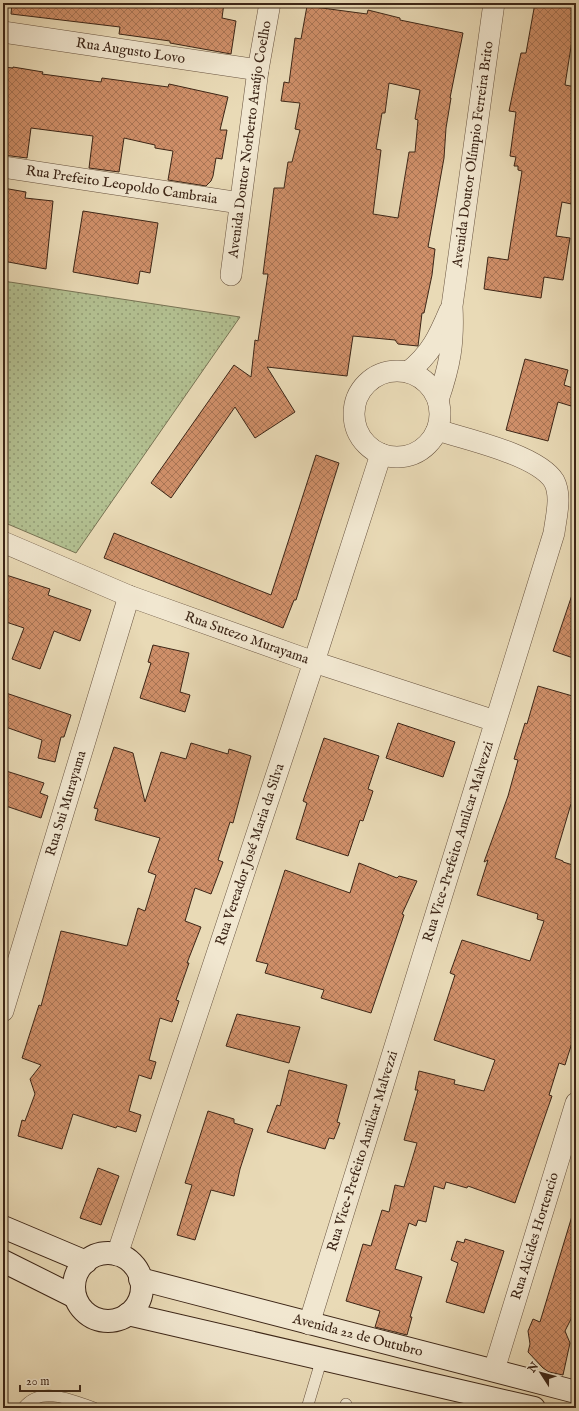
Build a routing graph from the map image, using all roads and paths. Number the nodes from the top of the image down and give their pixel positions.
1 (270, 3) edge
2 (494, 3) edge
3 (3, 32) edge
4 (258, 70) junction
5 (3, 166) edge
6 (240, 203) junction
7 (231, 275) dead end
8 (452, 306) junction
9 (408, 372) junction
10 (438, 400) junction
11 (437, 430) junction
12 (381, 454) junction
13 (3, 542) edge
14 (129, 596) junction
15 (314, 662) junction
16 (495, 721) junction
17 (3, 1011) edge
18 (576, 1103) edge
19 (3, 1227) edge
20 (118, 1255) junction
21 (3, 1261) edge
22 (86, 1262) junction
23 (140, 1279) junction
24 (75, 1297) junction
25 (128, 1314) junction
26 (309, 1324) junction
27 (322, 1358) junction
28 (494, 1370) junction
29 (576, 1392) edge
30 (474, 1401) edge
31 (23, 1408) edge
32 (94, 1408) edge
33 (308, 1408) edge
34 (534, 1408) edge

1 - 4 street, Avenida Doutor Norberto Araújo Coelho
2 - 8 street, Avenida Doutor Olímpio Ferreira Brito
3 - 4 street, Rua Augusto Lovo
4 - 6 street, Avenida Doutor Norberto Araújo Coelho
5 - 6 street, Rua Prefeito Leopoldo Cambraia
6 - 7 street, Avenida Doutor Norberto Araújo Coelho
8 - 9 street, Avenida Doutor Olímpio Ferreira Brito
8 - 10 street, Avenida Doutor Olímpio Ferreira Brito
9 - 10 street
9 - 12 street
10 - 11 street
11 - 12 street
11 - 16 street, Rua Vice-Prefeito Amilcar Malvezzi
12 - 15 street, Rua Vereador José Maria da Silva
13 - 14 street, Rua Sutezo Murayama
14 - 15 street, Rua Sutezo Murayama
14 - 17 street, Rua Sui Murayama
15 - 16 street, Rua Sutezo Murayama
15 - 20 street, Rua Vereador José Maria da Silva
16 - 26 street, Rua Vice-Prefeito Amilcar Malvezzi
18 - 28 street, Rua Alcides Hortencio
19 - 22 street
20 - 22 street
20 - 23 street
21 - 24 street
22 - 24 street
23 - 25 street
23 - 26 street, Avenida 22 de Outubro
24 - 25 street
25 - 27 street, Avenida 22 de Outubro
26 - 28 street, Avenida 22 de Outubro
27 - 30 street, Avenida 22 de Outubro
27 - 33 lane
28 - 29 street, Avenida 22 de Outubro
30 - 34 street, Avenida 22 de Outubro
31 - 32 lane

